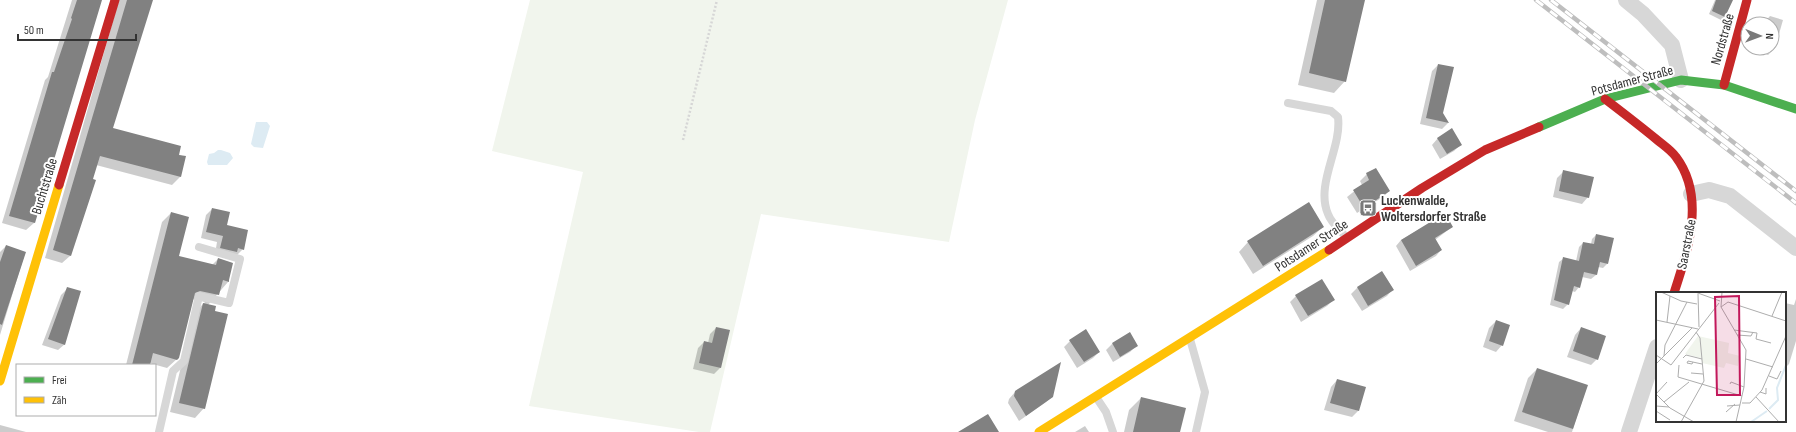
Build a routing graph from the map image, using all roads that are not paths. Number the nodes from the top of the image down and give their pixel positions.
1 (115, 0) edge
2 (1626, 0) edge
3 (1747, 0) edge
4 (1681, 80) junction
5 (1724, 85) junction
6 (1605, 99) junction
7 (1288, 103) dead end
8 (1796, 109) edge
9 (1691, 194) junction
10 (1347, 239) junction
11 (199, 247) dead end
12 (1796, 248) edge
13 (1674, 292) edge
14 (1190, 338) junction
15 (1656, 350) edge
16 (0, 381) edge
17 (1096, 397) junction
18 (159, 432) edge
19 (1039, 432) edge
20 (1113, 432) edge
21 (1196, 432) edge
22 (1629, 432) edge

1 - 16 street, Buchtstraße
2 - 4 street
3 - 5 street, Nordstraße
4 - 5 street, Potsdamer Straße
4 - 6 street, Potsdamer Straße
5 - 8 street, Potsdamer Straße
6 - 9 street, Saarstraße
6 - 10 street, Potsdamer Straße
7 - 10 lane
9 - 12 street
9 - 13 street, Saarstraße
10 - 14 street, Potsdamer Straße
11 - 18 lane
14 - 17 street, Potsdamer Straße
14 - 21 lane
15 - 22 street
17 - 19 street, Potsdamer Straße
17 - 20 lane

